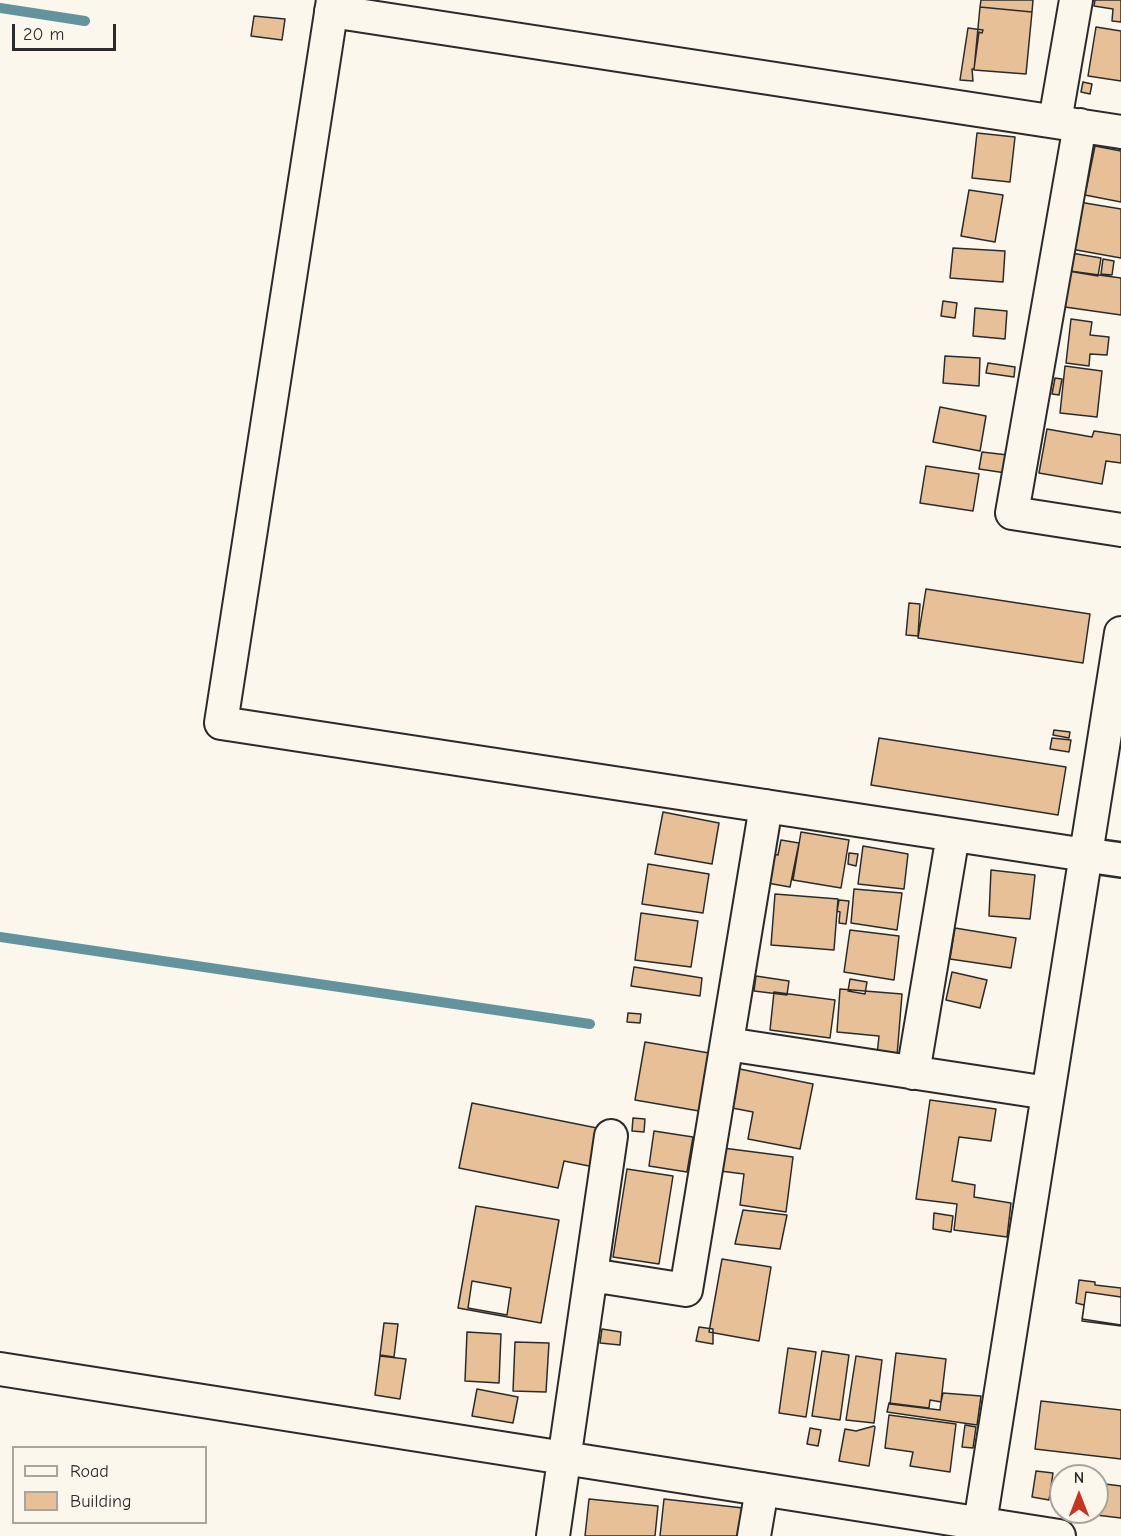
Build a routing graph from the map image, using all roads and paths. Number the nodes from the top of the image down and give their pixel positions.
1 (1076, 0) edge
2 (332, 5) edge
3 (1068, 123) junction
4 (1121, 132) edge
5 (1121, 531) edge
6 (1121, 633) edge
7 (766, 806) junction
8 (953, 835) junction
9 (1086, 855) junction
10 (1121, 860) edge
11 (727, 1044) junction
12 (913, 1073) junction
13 (1048, 1094) junction
14 (611, 1136) dead end
15 (591, 1275) junction
16 (0, 1370) edge
17 (565, 1458) junction
18 (762, 1489) junction
19 (979, 1530) edge
20 (553, 1536) edge
21 (754, 1536) edge
22 (1059, 1536) edge

1 - 3 street
2 - 3 street
2 - 7 street
3 - 4 street
3 - 5 street
6 - 9 street
7 - 8 street
7 - 11 street
8 - 9 street
8 - 12 street
9 - 10 street
9 - 13 street
11 - 12 street
11 - 15 street
12 - 13 street
13 - 19 street
14 - 15 street
15 - 17 street
16 - 17 street
17 - 18 street
17 - 20 street
18 - 19 street
18 - 21 street
19 - 22 street

